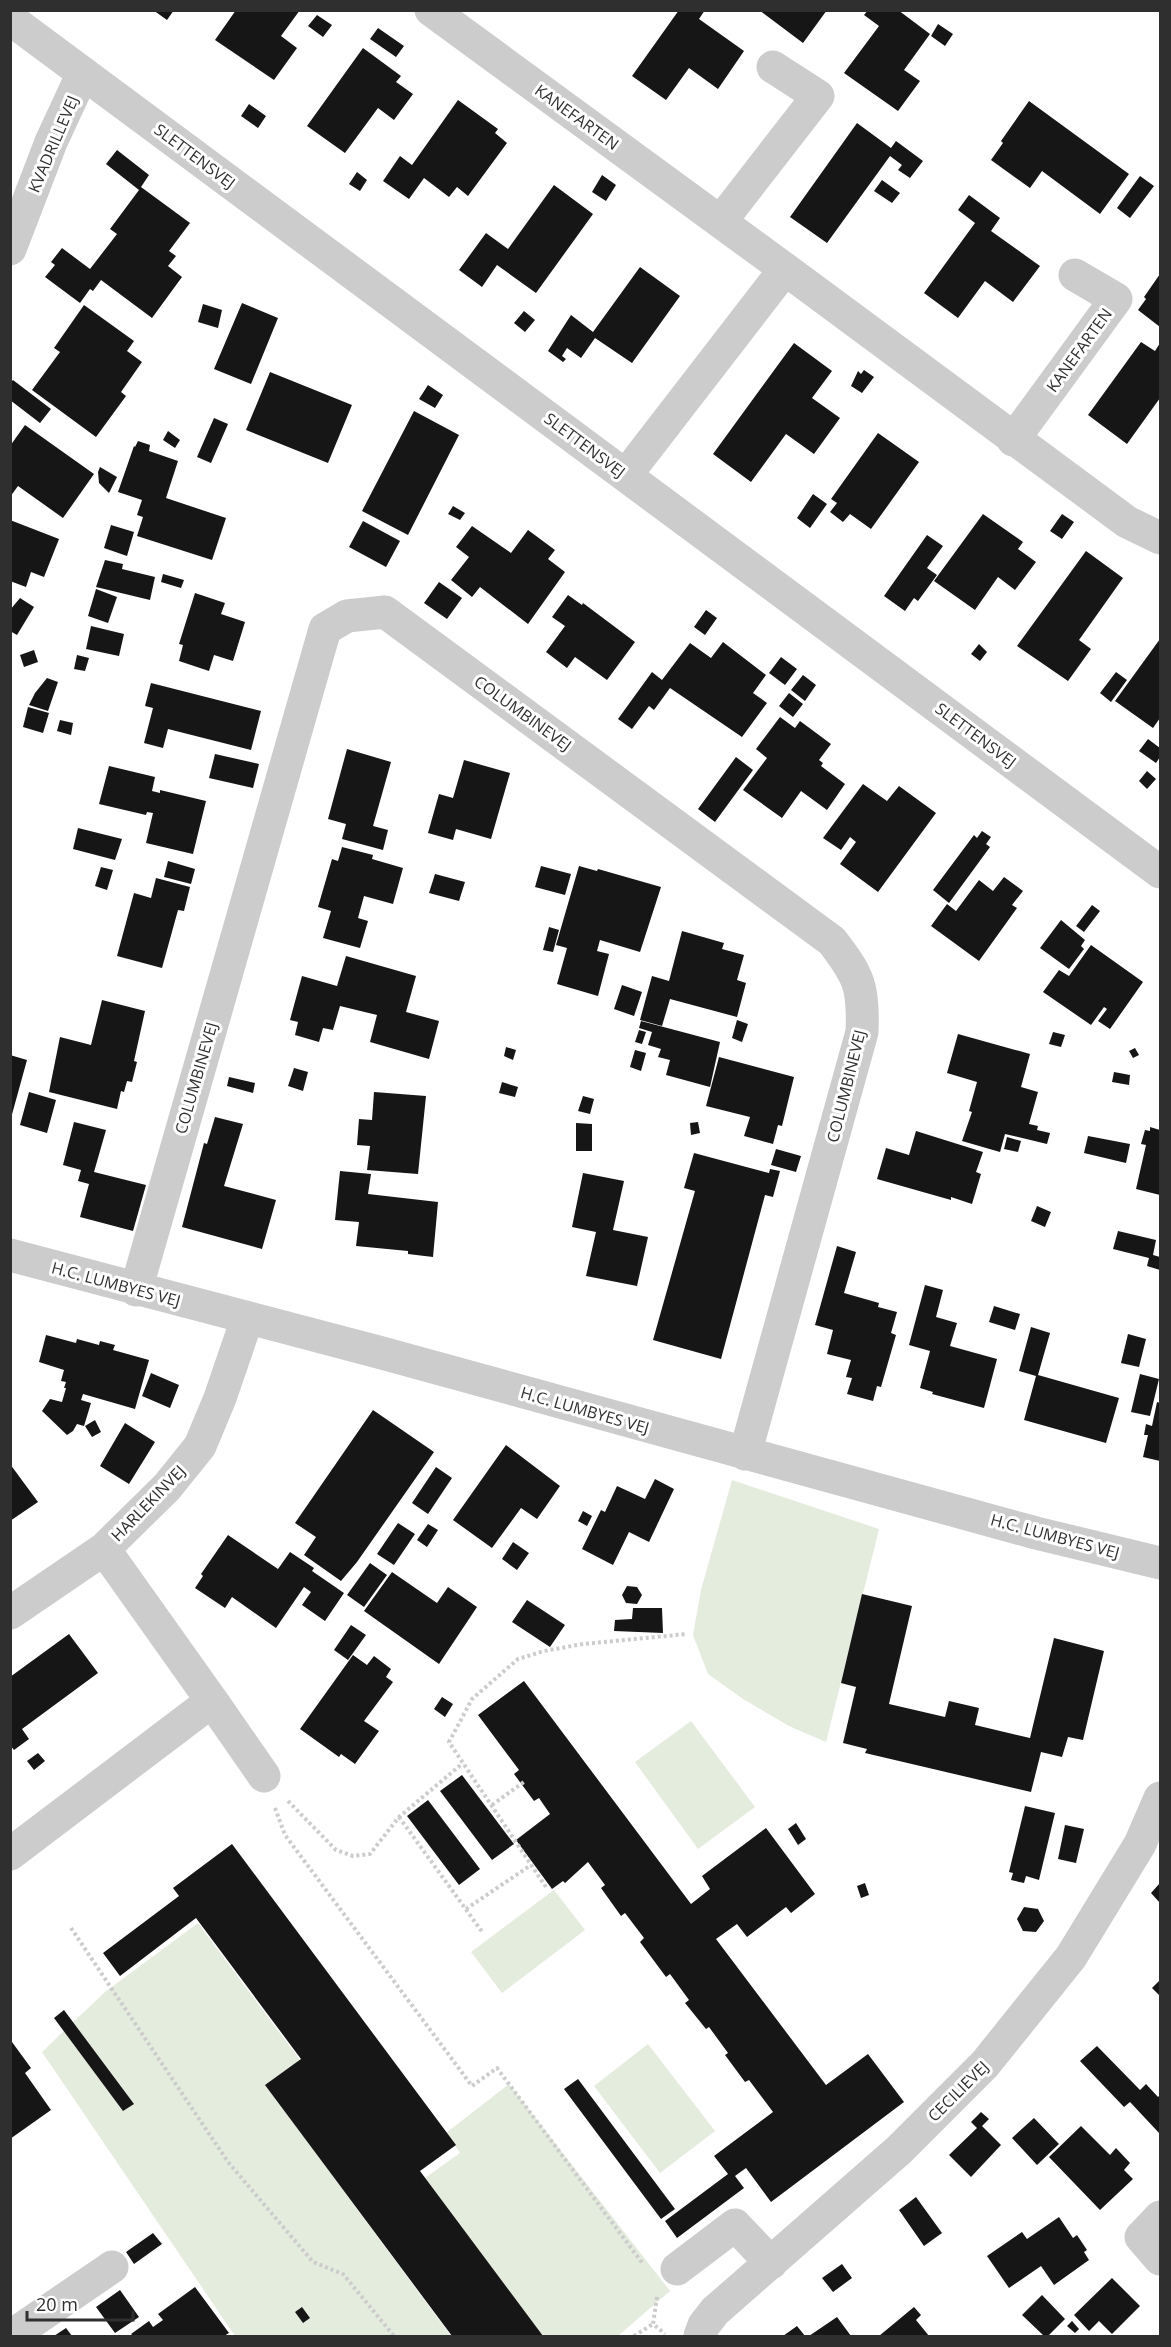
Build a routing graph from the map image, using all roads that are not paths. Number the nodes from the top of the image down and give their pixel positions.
1 (433, 11) edge
2 (10, 18) edge
3 (773, 67) dead end
4 (84, 73) junction
5 (721, 221) junction
6 (10, 249) edge
7 (785, 269) junction
8 (1075, 275) dead end
9 (1013, 440) junction
10 (626, 475) junction
11 (1161, 538) edge
12 (1161, 872) edge
13 (10, 1255) edge
14 (136, 1290) junction
15 (248, 1318) junction
16 (745, 1454) junction
17 (104, 1549) junction
18 (1161, 1563) edge
19 (10, 1613) edge
20 (212, 1701) junction
21 (264, 1776) road end
22 (1161, 1798) edge
23 (10, 1854) edge
24 (1161, 2217) edge
25 (1161, 2259) edge
26 (771, 2263) junction
27 (112, 2267) dead end
28 (677, 2269) dead end
29 (11, 2337) edge
30 (700, 2337) edge

1 - 5 street, KANEFARTEN
2 - 4 street, SLETTENSVEJ
3 - 5 street
4 - 6 street, KVADRILLEVEJ
4 - 10 street, SLETTENSVEJ
5 - 7 street, KANEFARTEN
7 - 9 street, KANEFARTEN
7 - 10 street
8 - 9 street, KANEFARTEN
9 - 11 street, KANEFARTEN
10 - 12 street, SLETTENSVEJ
13 - 14 street, H.C. LUMBYES VEJ
14 - 15 street, H.C. LUMBYES VEJ
14 - 16 street, COLUMBINEVEJ
15 - 16 street, H.C. LUMBYES VEJ
15 - 17 street, HARLEKINVEJ
16 - 18 street, H.C. LUMBYES VEJ
17 - 19 street
17 - 20 street, HARLEKINVEJ
20 - 21 street, HARLEKINVEJ
20 - 23 street
22 - 26 street, CECILIEVEJ
24 - 25 street
26 - 28 street
26 - 30 street, CECILIEVEJ
27 - 29 street

